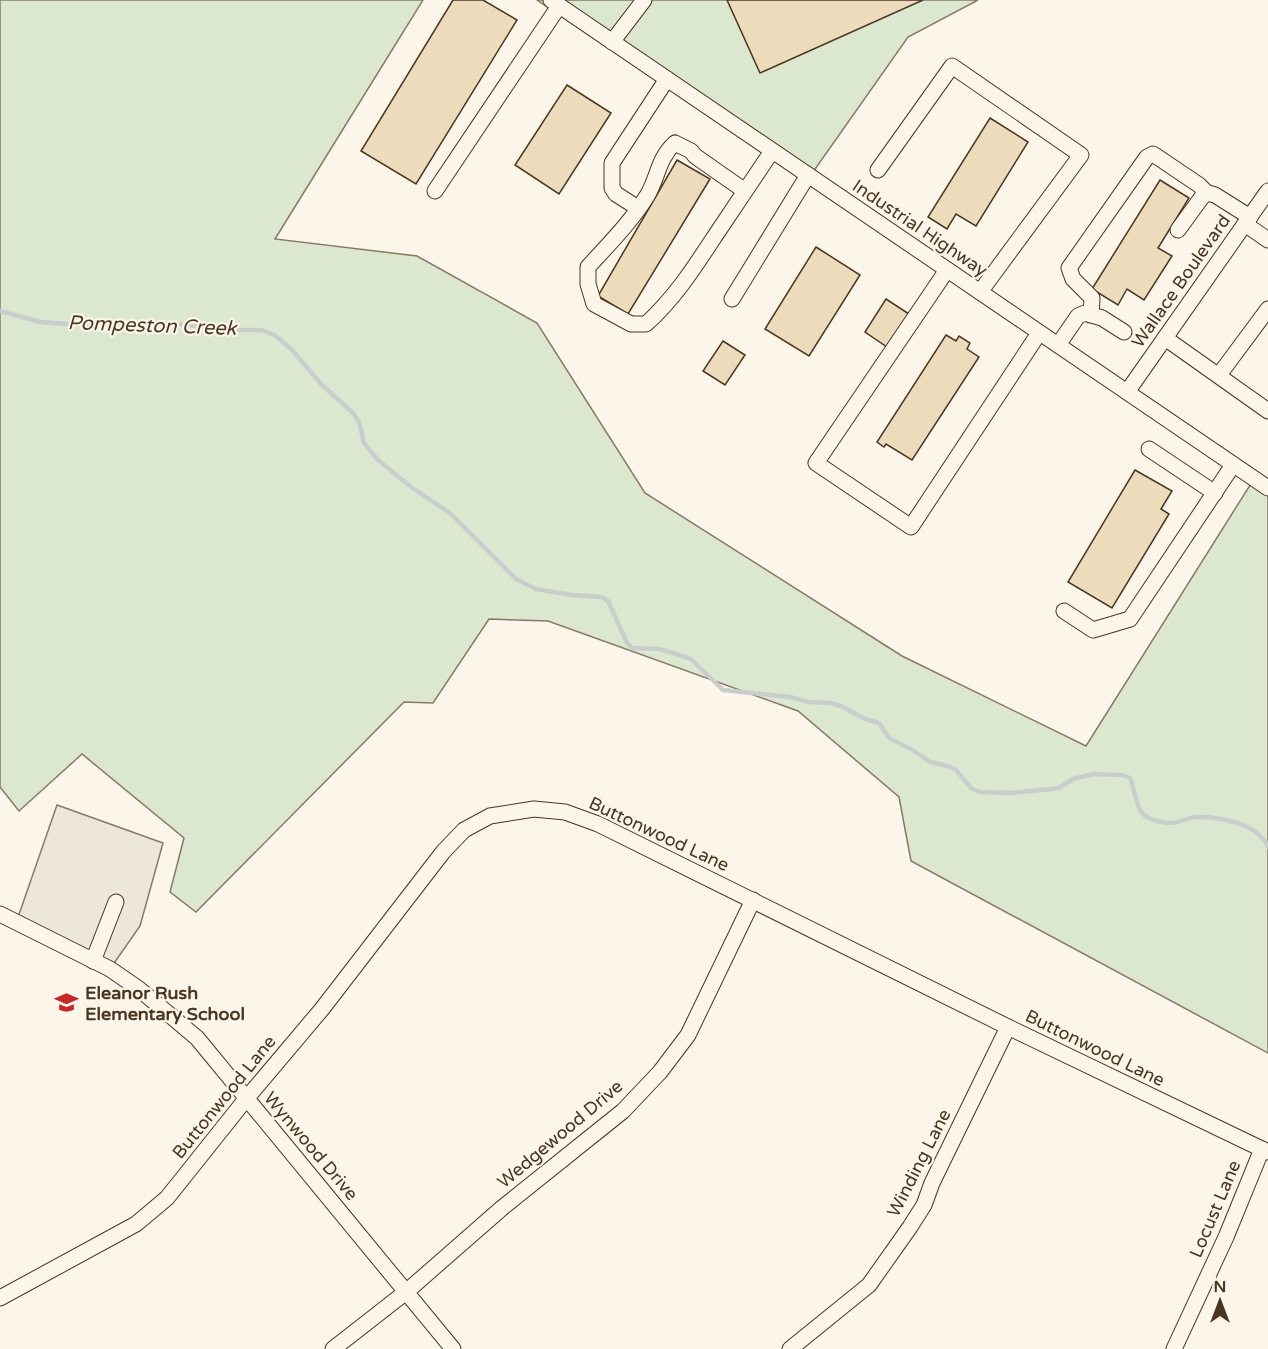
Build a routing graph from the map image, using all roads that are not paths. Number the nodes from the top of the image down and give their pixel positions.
1 (644, 0) edge
2 (555, 3) edge
3 (612, 42) junction
4 (667, 79) junction
5 (772, 151) junction
6 (878, 170) dead end
7 (808, 175) junction
8 (435, 191) dead end
9 (745, 191) junction
10 (1268, 191) edge
11 (1207, 193) junction
12 (638, 208) junction
13 (1247, 221) junction
14 (1178, 230) dead end
15 (1268, 240) edge
16 (947, 270) junction
17 (980, 292) junction
18 (732, 299) dead end
19 (1268, 309) edge
20 (1091, 315) junction
21 (1124, 332) dead end
22 (1040, 333) junction
23 (1165, 338) junction
24 (1058, 345) junction
25 (1219, 375) junction
26 (1126, 392) junction
27 (1268, 411) edge
28 (1149, 449) dead end
29 (1233, 465) junction
30 (1268, 488) edge
31 (1215, 493) junction
32 (1064, 611) dead end
33 (753, 900) junction
34 (116, 902) dead end
35 (0, 914) edge
36 (93, 961) junction
37 (1008, 1027) junction
38 (246, 1099) junction
39 (1265, 1151) edge
40 (406, 1292) junction
41 (0, 1298) edge
42 (333, 1349) edge
43 (453, 1349) edge
44 (790, 1349) edge
45 (1174, 1349) edge

1 - 3 street
2 - 3 street, Industrial Highway
2 - 8 street
3 - 4 street, Industrial Highway
4 - 5 street, Industrial Highway
4 - 12 street
5 - 7 street, Industrial Highway
5 - 9 street
6 - 17 street
7 - 16 street, Industrial Highway
7 - 18 street
9 - 12 street
9 - 12 street
10 - 13 street, Wallace Boulevard
11 - 13 street
11 - 14 street
11 - 20 street
13 - 15 street
13 - 23 street, Wallace Boulevard
16 - 17 street, Industrial Highway
16 - 22 street
17 - 22 street, Industrial Highway
19 - 25 street
20 - 21 street
20 - 24 street
22 - 24 street, Industrial Highway
23 - 25 street
23 - 26 street, Wallace Boulevard
24 - 26 street, Industrial Highway
25 - 27 street
26 - 29 street, Industrial Highway
28 - 31 street
29 - 30 street, Industrial Highway
29 - 31 street
31 - 32 street
33 - 37 street, Buttonwood Lane
33 - 38 street, Buttonwood Lane
33 - 40 street, Wedgewood Drive
34 - 36 street
35 - 36 street, Wynwood Drive
36 - 38 street, Wynwood Drive
37 - 39 street, Buttonwood Lane
37 - 44 street, Winding Lane
38 - 40 street, Wynwood Drive
38 - 41 street, Buttonwood Lane
39 - 45 street, Locust Lane
40 - 42 street, Wedgewood Drive
40 - 43 street, Wynwood Drive

